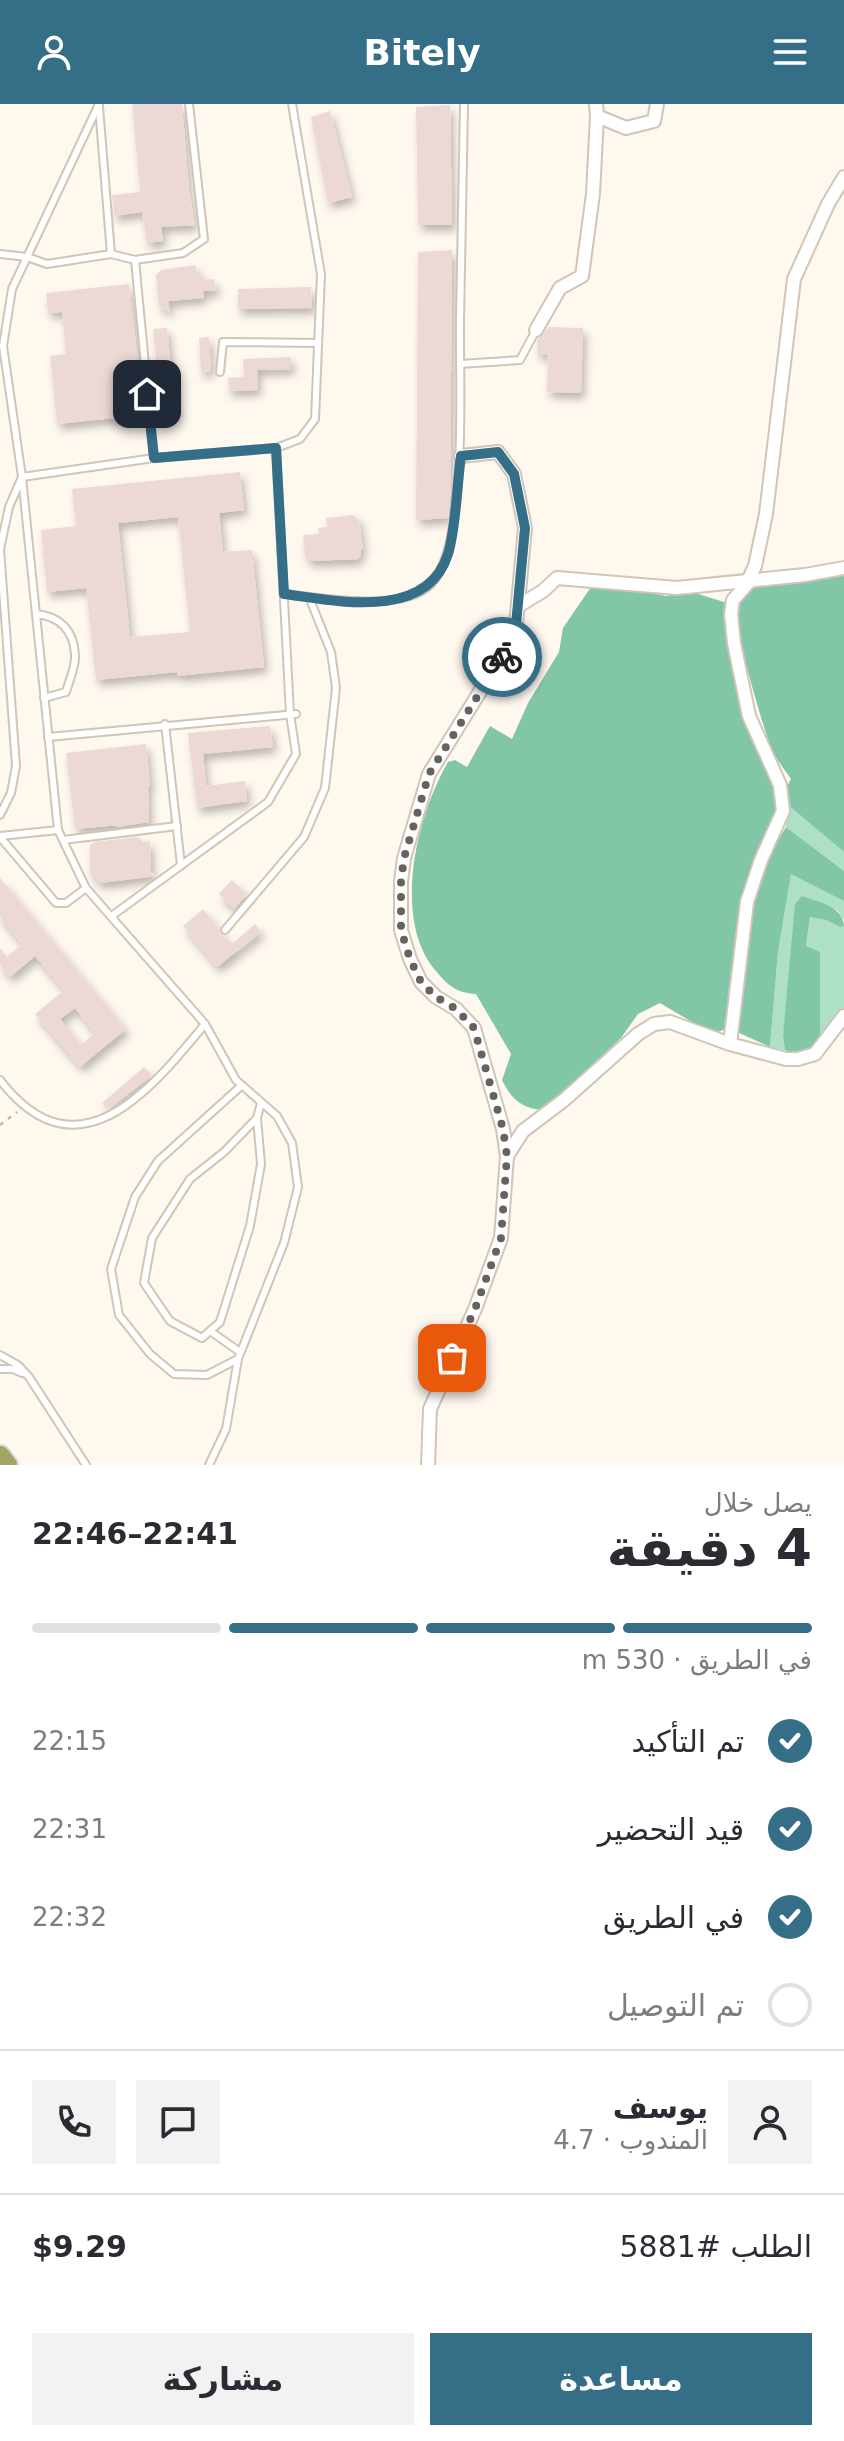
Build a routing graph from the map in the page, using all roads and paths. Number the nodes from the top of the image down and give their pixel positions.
1 (189, 104) edge
2 (292, 104) edge
3 (464, 104) edge
4 (657, 104) edge
5 (99, 105) edge
6 (596, 110) edge
7 (844, 177) edge
8 (0, 254) edge
9 (111, 254) junction
10 (27, 257) junction
11 (135, 260) junction
12 (536, 330) joint
13 (318, 343) junction
14 (460, 364) junction
15 (220, 372) dead end
16 (276, 448) junction
17 (461, 456) junction
18 (154, 458) junction
19 (22, 477) junction
20 (0, 549) edge
21 (844, 568) edge
22 (749, 581) junction
23 (284, 594) junction
24 (309, 597) junction
25 (518, 606) junction
26 (36, 614) junction
27 (9, 674) junction
28 (0, 675) edge
29 (44, 698) junction
30 (293, 714) junction
31 (165, 724) junction
32 (48, 737) junction
33 (0, 815) edge
34 (177, 826) junction
35 (58, 830) junction
36 (0, 837) edge
37 (63, 840) junction
38 (181, 865) junction
39 (86, 888) junction
40 (113, 915) junction
41 (225, 930) dead end
42 (844, 1016) edge
43 (205, 1024) junction
44 (730, 1044) junction
45 (0, 1080) edge
46 (241, 1086) junction
47 (261, 1103) junction
48 (17, 1112) dead end
49 (257, 1118) junction
50 (0, 1125) edge
51 (507, 1156) junction
52 (210, 1331) junction
53 (0, 1355) edge
54 (239, 1356) junction
55 (0, 1369) edge
56 (29, 1377) junction
57 (0, 1456) edge
58 (7, 1465) edge
59 (86, 1465) edge
60 (209, 1465) edge
61 (428, 1465) edge

1 - 11 lane
2 - 13 lane
3 - 14 lane
4 - 6 street
5 - 9 lane
5 - 10 lane
6 - 12 street
7 - 22 street
8 - 10 lane
9 - 10 lane
9 - 11 lane
10 - 19 lane
11 - 18 lane
12 - 14 lane
13 - 15 lane
13 - 16 lane
14 - 17 lane
16 - 18 lane
16 - 23 lane
17 - 24 lane
17 - 25 street
18 - 19 lane
19 - 20 lane
19 - 26 lane
20 - 27 lane
21 - 22 street
22 - 25 street
22 - 44 street
23 - 24 lane
23 - 30 lane
24 - 41 lane
25 - 51 street
26 - 29 lane
26 - 29 lane
27 - 28 lane
27 - 33 lane
29 - 32 lane
30 - 31 lane
30 - 38 lane
31 - 32 lane
31 - 34 lane
32 - 35 lane
34 - 37 lane
34 - 38 lane
35 - 36 lane
35 - 37 lane
36 - 39 lane
37 - 39 lane
38 - 40 lane
39 - 40 lane
40 - 43 lane
42 - 44 street
43 - 45 lane
43 - 46 lane
44 - 51 street
46 - 47 lane
46 - 54 lane
47 - 49 lane
47 - 54 lane
48 - 50 path
49 - 52 lane
49 - 52 lane
51 - 61 street
52 - 54 lane
53 - 56 lane
54 - 60 lane
55 - 56 lane
56 - 59 lane
57 - 58 highway

